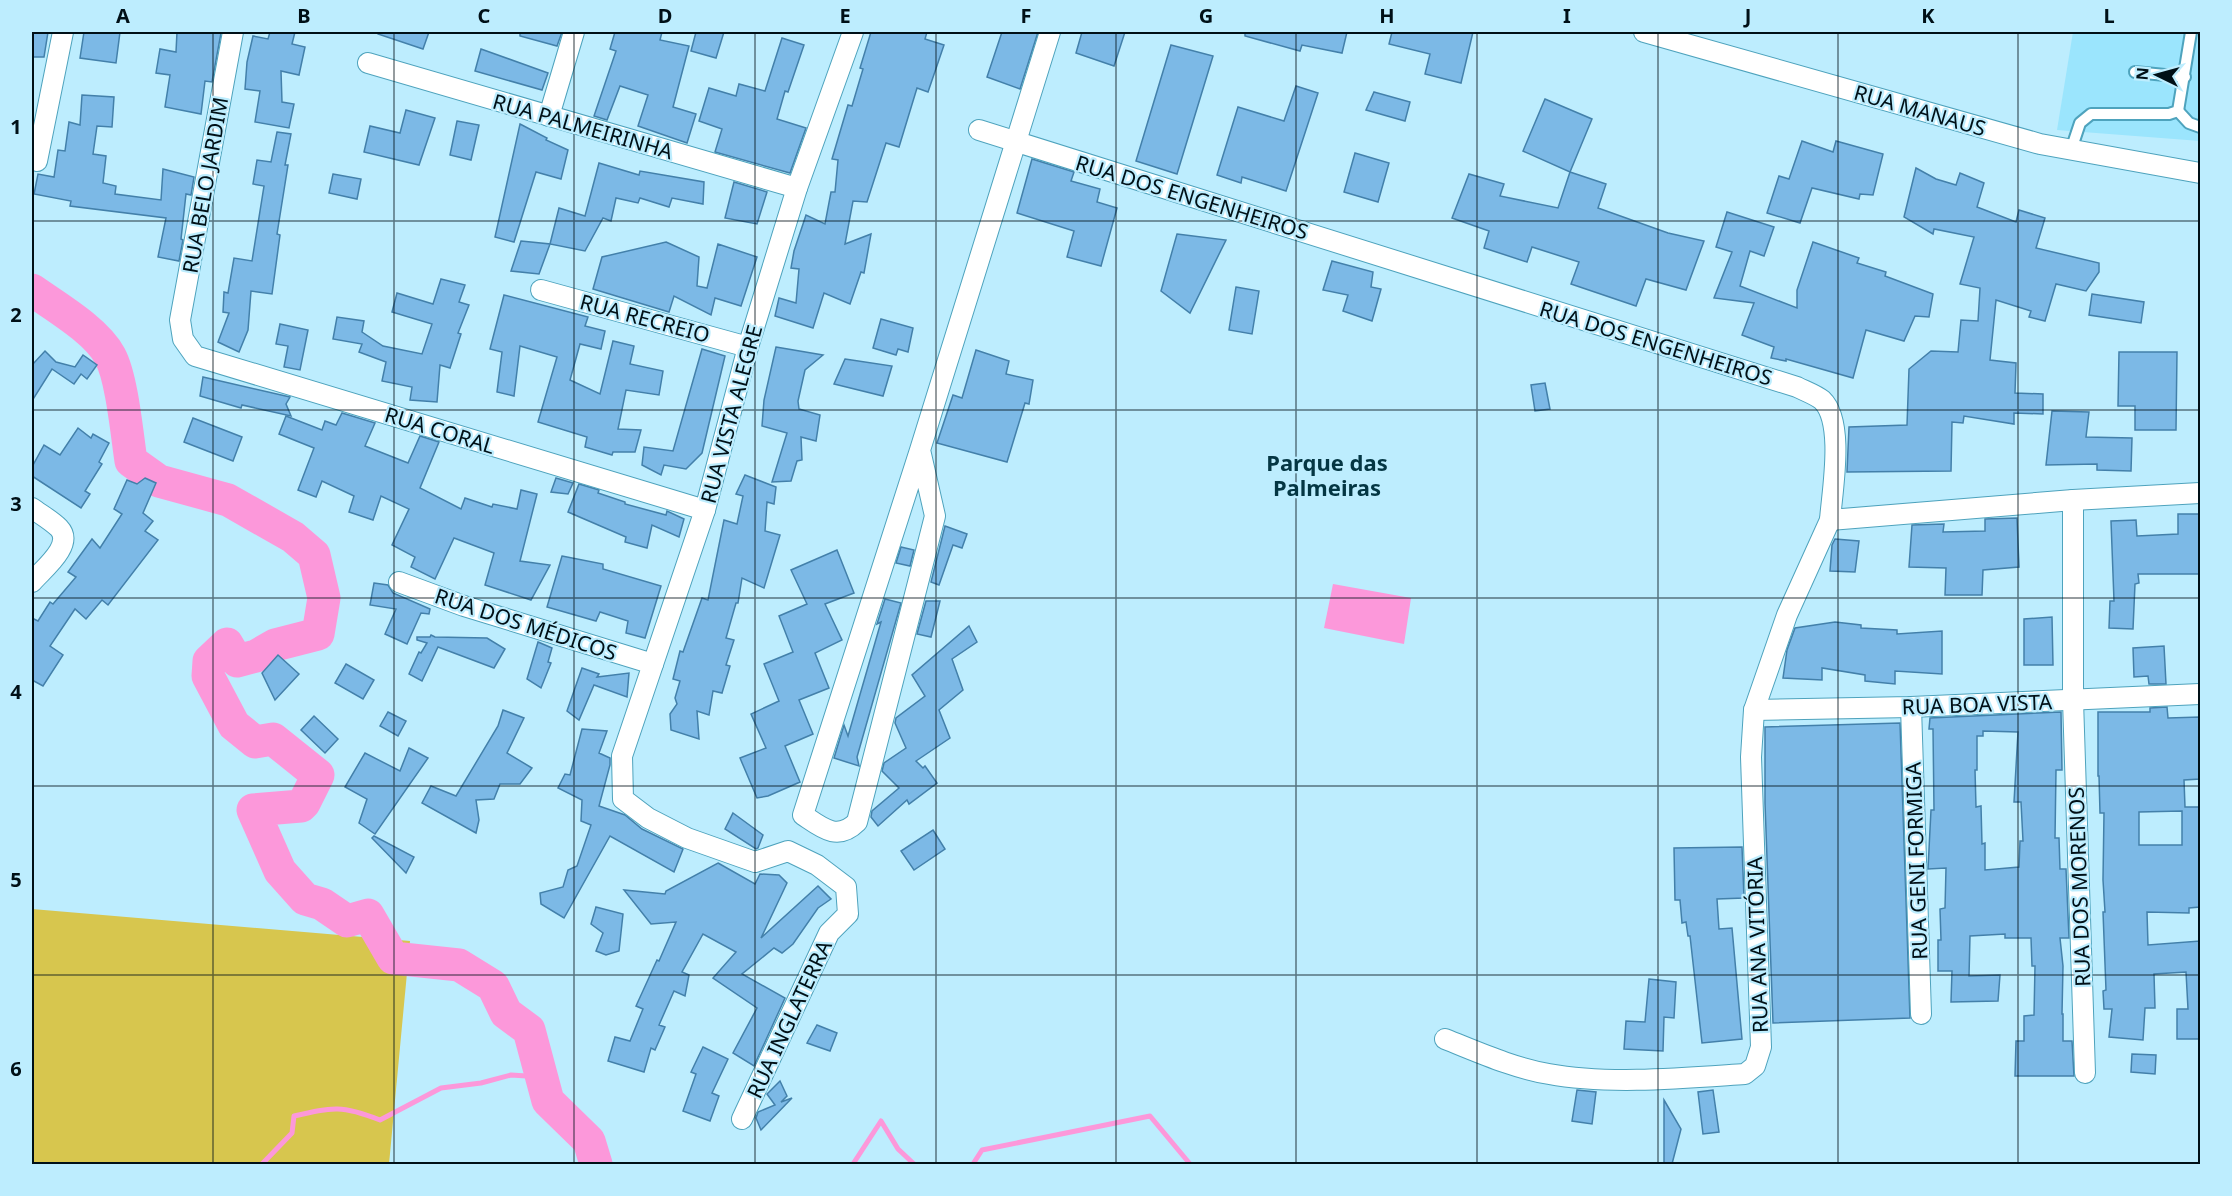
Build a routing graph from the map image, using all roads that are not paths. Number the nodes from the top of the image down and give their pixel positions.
1 (63, 32) edge
2 (233, 32) edge
3 (574, 32) edge
4 (853, 32) edge
5 (1050, 32) edge
6 (1644, 32) edge
7 (2192, 32) edge
8 (368, 63) dead end
9 (2135, 72) dead end
10 (2185, 77) junction
11 (2178, 111) junction
12 (549, 116) junction
13 (2200, 127) edge
14 (979, 130) dead end
15 (1016, 142) junction
16 (2071, 150) junction
17 (38, 161) dead end
18 (2200, 173) edge
19 (797, 188) junction
20 (541, 290) dead end
21 (183, 339) joint
22 (748, 347) junction
23 (920, 450) junction
24 (2200, 493) edge
25 (2073, 500) junction
26 (32, 508) edge
27 (705, 510) junction
28 (1830, 520) junction
29 (32, 582) edge
30 (399, 582) dead end
31 (653, 664) junction
32 (2200, 694) edge
33 (2073, 700) junction
34 (1911, 707) junction
35 (1754, 710) junction
36 (623, 799) joint
37 (1921, 1014) dead end
38 (1445, 1039) dead end
39 (2085, 1074) dead end
40 (742, 1119) dead end

1 - 17 street
2 - 21 street, RUA BELO JARDIM
3 - 12 street
4 - 19 street, RUA VISTA ALEGRE
5 - 15 street
6 - 16 street, RUA MANAUS
7 - 10 lane
8 - 12 street, RUA PALMEIRINHA
9 - 10 lane
10 - 11 lane
11 - 13 lane
11 - 16 lane
12 - 19 street, RUA PALMEIRINHA
14 - 15 street, RUA DOS ENGENHEIROS
15 - 23 street
15 - 28 street, RUA DOS ENGENHEIROS
16 - 18 street, RUA MANAUS
19 - 22 street, RUA VISTA ALEGRE
20 - 22 street, RUA RECREIO
21 - 27 street, RUA CORAL
22 - 27 street, RUA VISTA ALEGRE
23 - 23 street
24 - 25 street
25 - 28 street
25 - 33 street, RUA DOS MORENOS
26 - 29 street
27 - 31 street, RUA VISTA ALEGRE
28 - 35 street, RUA ANA VITÓRIA
30 - 31 street, RUA DOS MÉDICOS
31 - 36 street, RUA VISTA ALEGRE
32 - 33 street, RUA BOA VISTA
33 - 34 street, RUA BOA VISTA
33 - 39 street, RUA DOS MORENOS
34 - 35 street, RUA BOA VISTA
34 - 37 street, RUA GENI FORMIGA
35 - 38 street, RUA ANA VITÓRIA
36 - 40 street, RUA INGLATERRA

